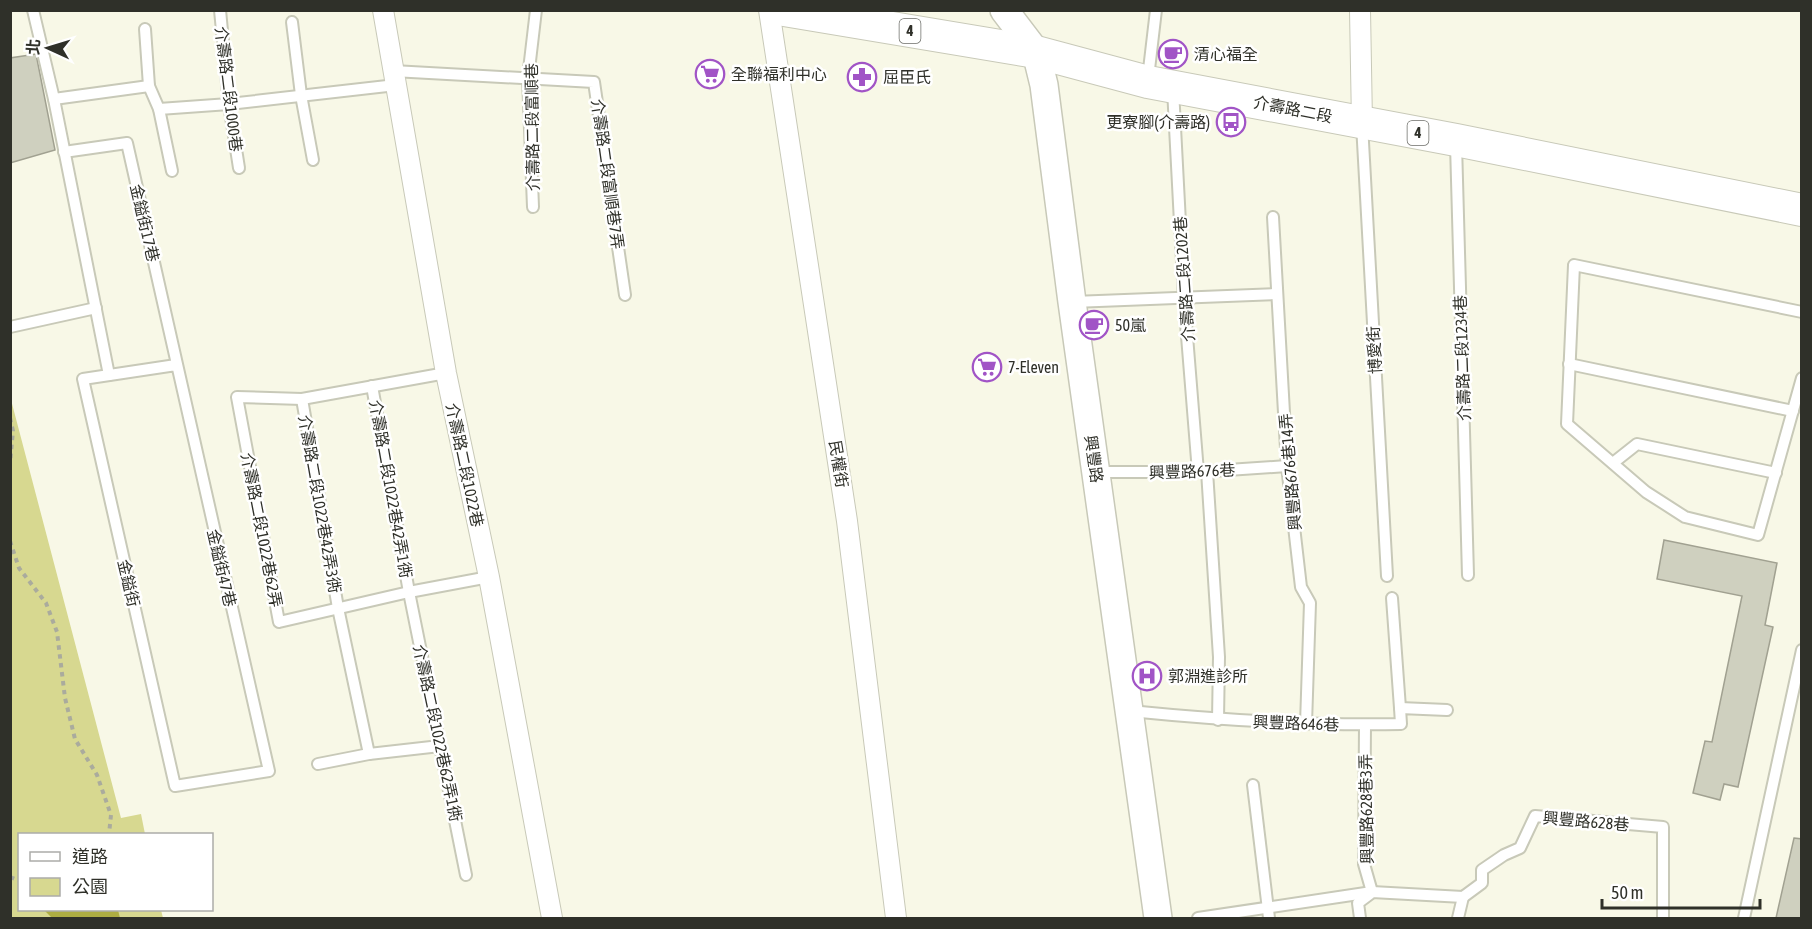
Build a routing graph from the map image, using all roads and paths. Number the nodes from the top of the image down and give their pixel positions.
1 (33, 10) edge
2 (220, 10) edge
3 (383, 10) edge
4 (536, 10) edge
5 (769, 10) edge
6 (784, 10) edge
7 (1004, 10) edge
8 (1156, 10) edge
9 (1360, 10) edge
10 (292, 22) dead end
11 (145, 29) dead end
12 (1036, 52) junction
13 (394, 78) junction
14 (528, 78) junction
15 (1161, 84) junction
16 (149, 86) junction
17 (301, 96) junction
18 (54, 99) junction
19 (229, 104) junction
20 (159, 110) junction
21 (1362, 123) junction
22 (1456, 140) junction
23 (64, 152) junction
24 (313, 160) dead end
25 (239, 168) dead end
26 (172, 171) dead end
27 (533, 207) dead end
28 (1802, 210) edge
29 (1273, 217) dead end
30 (1277, 294) junction
31 (625, 295) dead end
32 (1184, 299) junction
33 (1072, 302) junction
34 (96, 308) junction
35 (1802, 312) edge
36 (10, 327) edge
37 (176, 364) junction
38 (1569, 364) junction
39 (446, 373) junction
40 (109, 375) junction
41 (1802, 378) edge
42 (372, 386) junction
43 (302, 399) junction
44 (1792, 411) junction
45 (10, 417) edge
46 (1613, 463) junction
47 (10, 464) edge
48 (1287, 466) junction
49 (1096, 472) junction
50 (1203, 472) junction
51 (1776, 472) junction
52 (10, 541) edge
53 (1468, 575) dead end
54 (1387, 576) dead end
55 (489, 577) junction
56 (409, 592) junction
57 (1392, 598) dead end
58 (338, 608) junction
59 (1802, 650) edge
60 (1400, 708) junction
61 (1129, 711) junction
62 (1447, 711) dead end
63 (1218, 720) junction
64 (1306, 724) junction
65 (1365, 725) junction
66 (440, 746) junction
67 (369, 754) junction
68 (318, 764) dead end
69 (1253, 785) dead end
70 (175, 786) joint
71 (109, 833) edge
72 (466, 875) dead end
73 (1372, 892) junction
74 (1463, 897) junction
75 (1269, 914) edge
76 (552, 918) edge
77 (896, 918) edge
78 (1158, 918) edge
79 (1198, 918) edge
80 (1360, 918) edge
81 (1458, 918) edge
82 (1664, 918) edge
83 (1744, 918) edge

1 - 18 lane
2 - 19 lane, 介壽路二段1000巷
3 - 13 street, 介壽路二段1022巷
4 - 14 lane, 介壽路二段富順巷
5 - 77 street, 民權街
6 - 12 main road, 介壽路二段 / 4
7 - 12 main road, 興豐路
8 - 15 lane, 介壽路二段1202巷
9 - 21 street
10 - 17 lane
11 - 16 lane
12 - 15 main road, 介壽路二段 / 4
12 - 33 main road, 興豐路
13 - 14 lane
13 - 17 lane
13 - 39 street, 介壽路二段1022巷
14 - 27 lane, 介壽路二段富順巷
14 - 31 lane, 介壽路二段富順巷7弄
15 - 21 main road, 介壽路二段 / 4
15 - 32 lane, 介壽路二段1202巷
16 - 18 lane
16 - 20 lane
17 - 19 lane
17 - 24 lane
18 - 23 lane
19 - 20 lane
19 - 25 lane, 介壽路二段1000巷
20 - 26 lane
21 - 22 main road, 介壽路二段 / 4
21 - 54 lane, 博愛街
22 - 28 main road, 介壽路二段 / 4
22 - 53 lane, 介壽路二段1234巷
23 - 34 lane
23 - 37 lane, 金鎰街17巷
29 - 30 lane, 興豐路676巷14弄
30 - 32 lane
30 - 48 lane, 興豐路676巷14弄
32 - 33 lane
32 - 50 lane, 介壽路二段1202巷
33 - 49 main road, 興豐路
34 - 36 lane
34 - 40 lane
35 - 38 lane
37 - 40 lane
37 - 70 lane, 金鎰街47巷
38 - 44 lane
38 - 46 lane
39 - 42 lane
39 - 55 street, 介壽路二段1022巷
40 - 70 lane, 金鎰街
41 - 44 lane
42 - 43 lane
42 - 56 lane, 介壽路二段1022巷42弄1衖
43 - 58 lane, 介壽路二段1022巷42弄3衖
43 - 58 lane, 介壽路二段1022巷62弄
44 - 51 lane
45 - 47 path
46 - 51 lane
46 - 51 lane
48 - 50 lane, 興豐路676巷
48 - 64 lane, 興豐路676巷14弄
49 - 50 lane, 興豐路676巷
49 - 61 main road, 興豐路
50 - 63 lane, 介壽路二段1202巷
52 - 71 path
55 - 56 lane, 介壽路二段1022巷62弄
55 - 76 street, 介壽路二段1022巷
56 - 58 lane, 介壽路二段1022巷62弄
56 - 66 lane, 介壽路二段1022巷62弄1衖
57 - 60 lane
58 - 67 lane, 介壽路二段1022巷42弄3衖
59 - 83 lane
60 - 62 lane
60 - 65 lane, 興豐路646巷
61 - 63 lane, 興豐路646巷
61 - 78 main road, 興豐路
63 - 64 lane, 興豐路646巷
64 - 65 lane, 興豐路646巷
65 - 73 lane, 興豐路628巷3弄
66 - 67 lane
66 - 72 lane, 介壽路二段1022巷62弄1衖
67 - 68 lane
69 - 75 lane
73 - 74 lane
73 - 75 lane
73 - 80 lane
74 - 81 lane
74 - 82 lane, 興豐路628巷
75 - 79 lane

